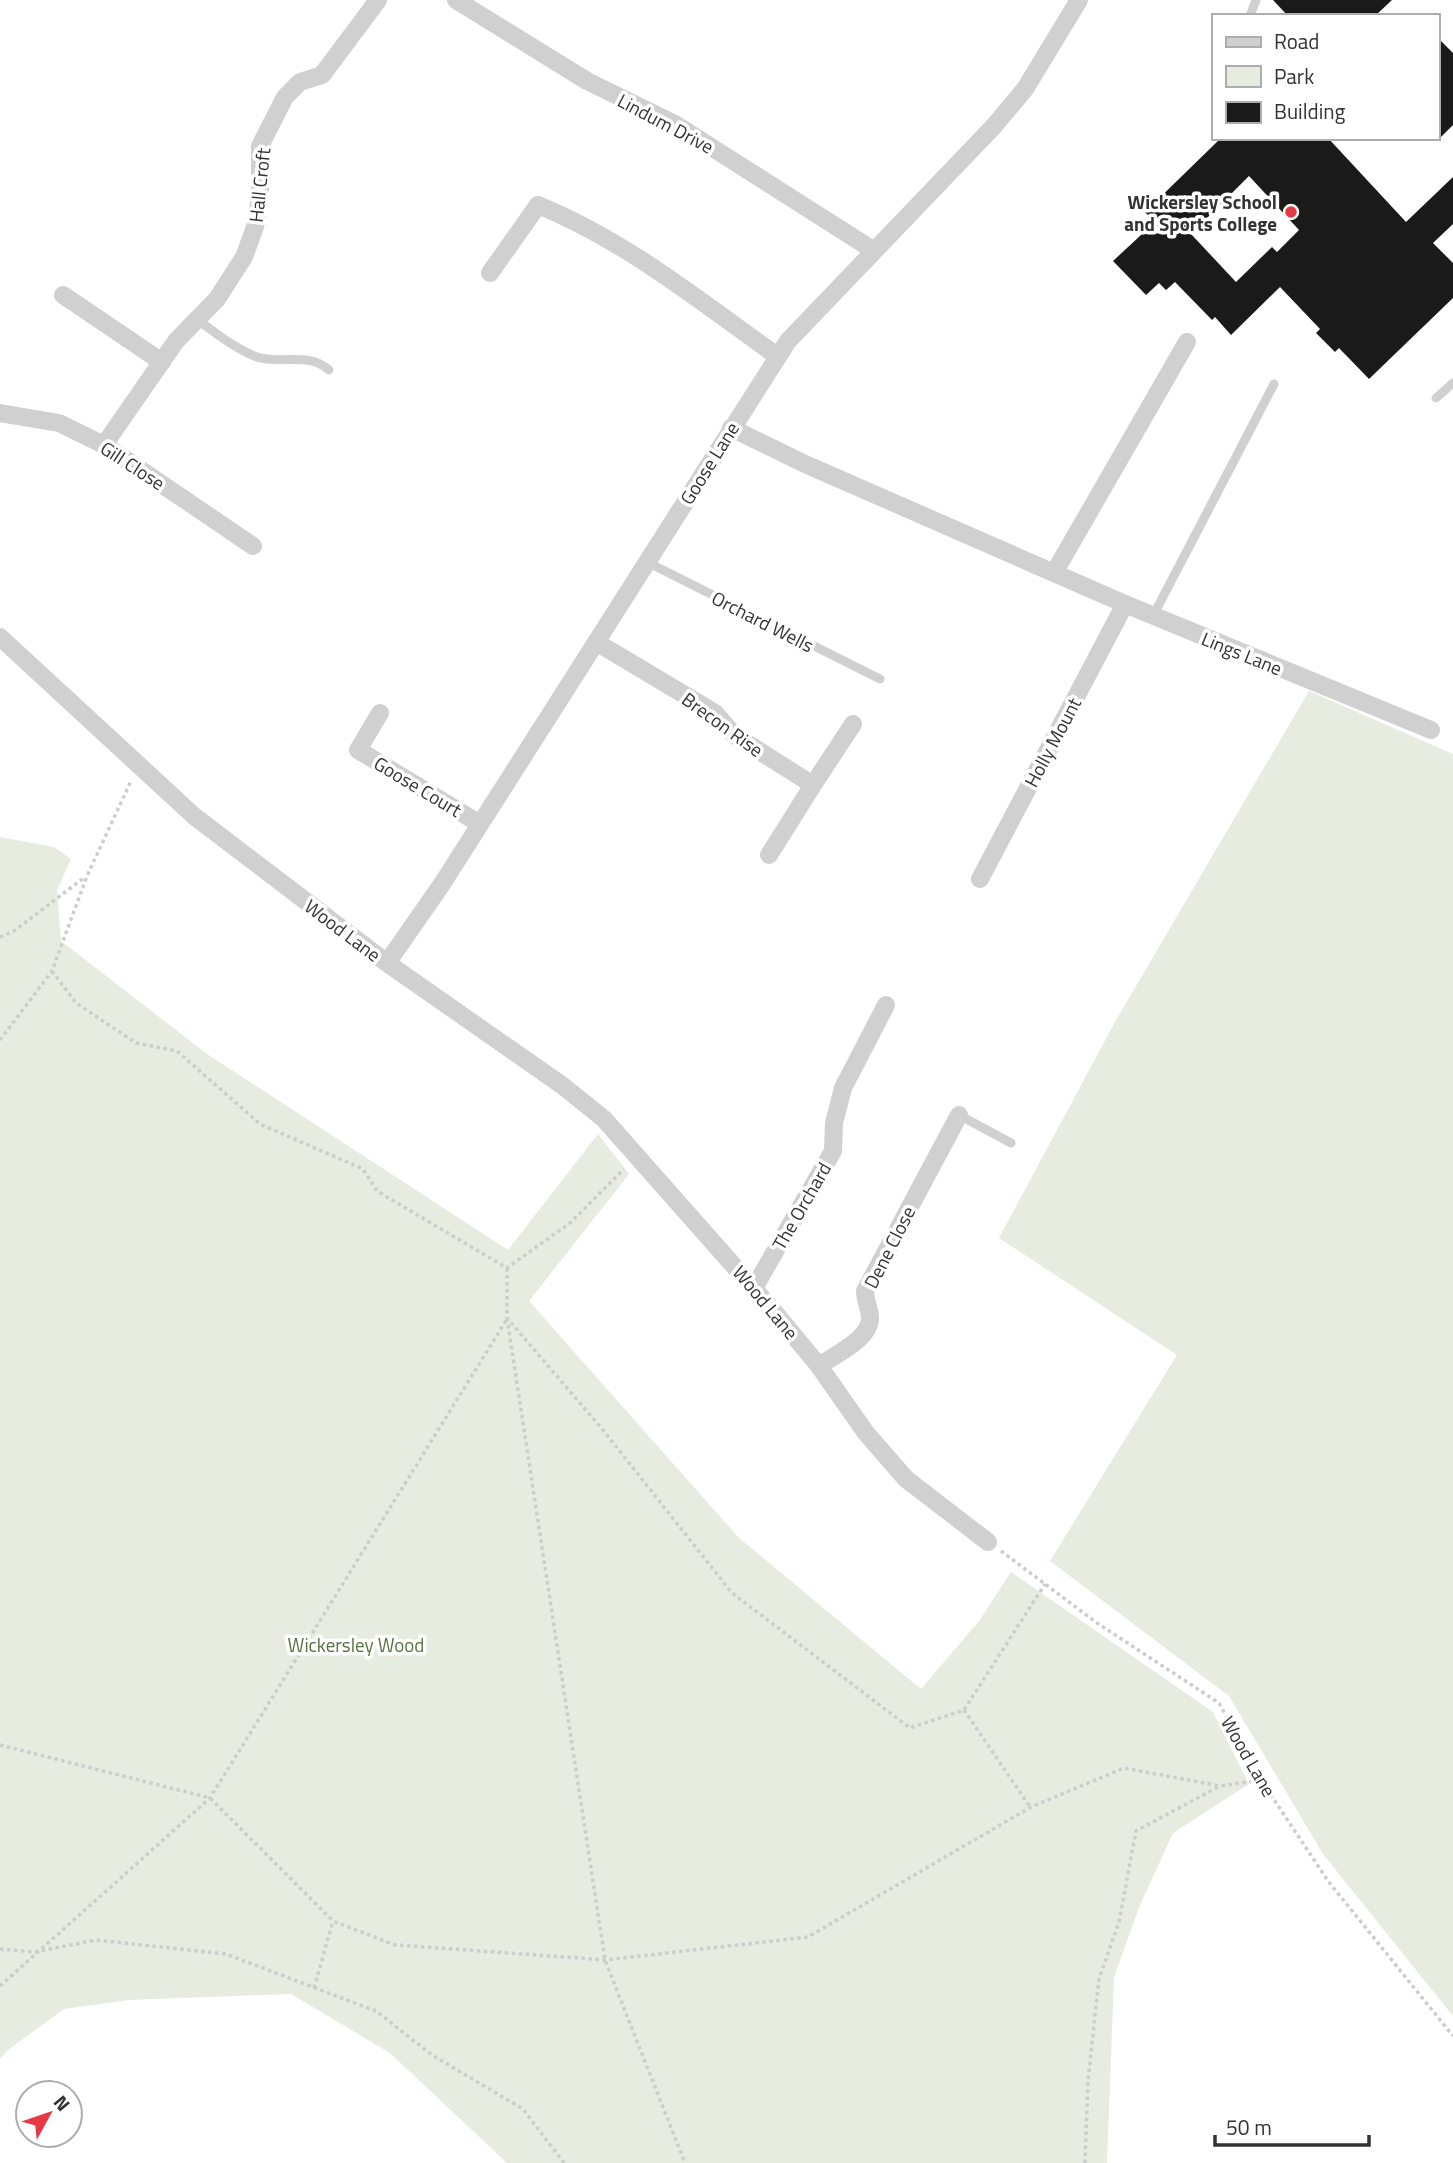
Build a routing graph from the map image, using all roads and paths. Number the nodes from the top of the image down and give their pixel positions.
1 (378, 0) edge
2 (456, 0) edge
3 (1079, 0) edge
4 (873, 250) junction
5 (489, 274) dead end
6 (63, 295) dead end
7 (196, 319) junction
8 (1187, 342) dead end
9 (777, 356) junction
10 (162, 362) junction
11 (329, 370) dead end
12 (1453, 383) edge
13 (1274, 384) dead end
14 (1436, 398) dead end
15 (0, 413) edge
16 (731, 428) junction
17 (104, 445) junction
18 (253, 546) dead end
19 (646, 562) junction
20 (1054, 573) junction
21 (1125, 604) junction
22 (1153, 616) junction
23 (0, 637) edge
24 (596, 642) junction
25 (880, 679) dead end
26 (380, 713) dead end
27 (853, 724) dead end
28 (1432, 730) dead end
29 (138, 765) junction
30 (813, 785) junction
31 (480, 824) junction
32 (769, 855) dead end
33 (87, 876) junction
34 (980, 879) dead end
35 (0, 937) edge
36 (387, 964) junction
37 (52, 971) junction
38 (886, 1005) dead end
39 (0, 1040) edge
40 (960, 1115) joint
41 (1011, 1143) dead end
42 (639, 1156) junction
43 (507, 1268) junction
44 (754, 1287) junction
45 (507, 1318) junction
46 (819, 1366) junction
47 (988, 1542) joint
48 (1045, 1584) junction
49 (964, 1710) junction
50 (0, 1745) edge
51 (1261, 1780) junction
52 (1220, 1786) junction
53 (210, 1798) junction
54 (1031, 1807) junction
55 (333, 1921) junction
56 (0, 1949) edge
57 (35, 1952) junction
58 (605, 1960) junction
59 (0, 1986) edge
60 (314, 1988) junction
61 (1453, 2036) edge
62 (565, 2163) edge
63 (685, 2163) edge
64 (1085, 2163) edge

1 - 7 street, Hall Croft
2 - 4 street, Lindum Drive
3 - 4 street, Goose Lane
4 - 9 street, Goose Lane
5 - 9 street
6 - 10 street
7 - 10 street, Hall Croft
7 - 11 lane
8 - 20 street
9 - 16 street, Goose Lane
10 - 17 street, Hall Croft
12 - 14 lane
13 - 22 lane
15 - 17 street, Gill Close
16 - 19 street, Goose Lane
16 - 20 street, Lings Lane
17 - 18 street, Gill Close
19 - 24 street, Goose Lane
19 - 25 lane, Orchard Wells
20 - 21 street, Lings Lane
21 - 22 street, Lings Lane
21 - 34 street, Holly Mount
22 - 28 street, Lings Lane
23 - 29 street, Wood Lane
24 - 30 street, Brecon Rise
24 - 31 street, Goose Lane
26 - 31 street, Goose Court
27 - 30 street
29 - 33 path
29 - 36 street, Wood Lane
30 - 32 street
31 - 36 street, Goose Lane
33 - 35 path
33 - 37 path
36 - 42 street, Wood Lane
37 - 39 path
37 - 43 path
38 - 44 street, The Orchard
40 - 41 lane
40 - 46 street, Dene Close
42 - 43 path
42 - 44 street, Wood Lane
43 - 45 path
44 - 46 street, Wood Lane
45 - 49 path
45 - 53 path
45 - 58 path
46 - 47 street, Wood Lane
47 - 48 path, Wood Lane
48 - 49 path
48 - 51 path, Wood Lane
49 - 54 path
50 - 53 path
51 - 52 path
51 - 61 path, Wood Lane
52 - 54 path
52 - 64 path
53 - 55 path
53 - 57 path
54 - 58 path
55 - 58 path
55 - 60 path
56 - 57 path
57 - 59 path
57 - 60 path
58 - 63 path
60 - 62 path

